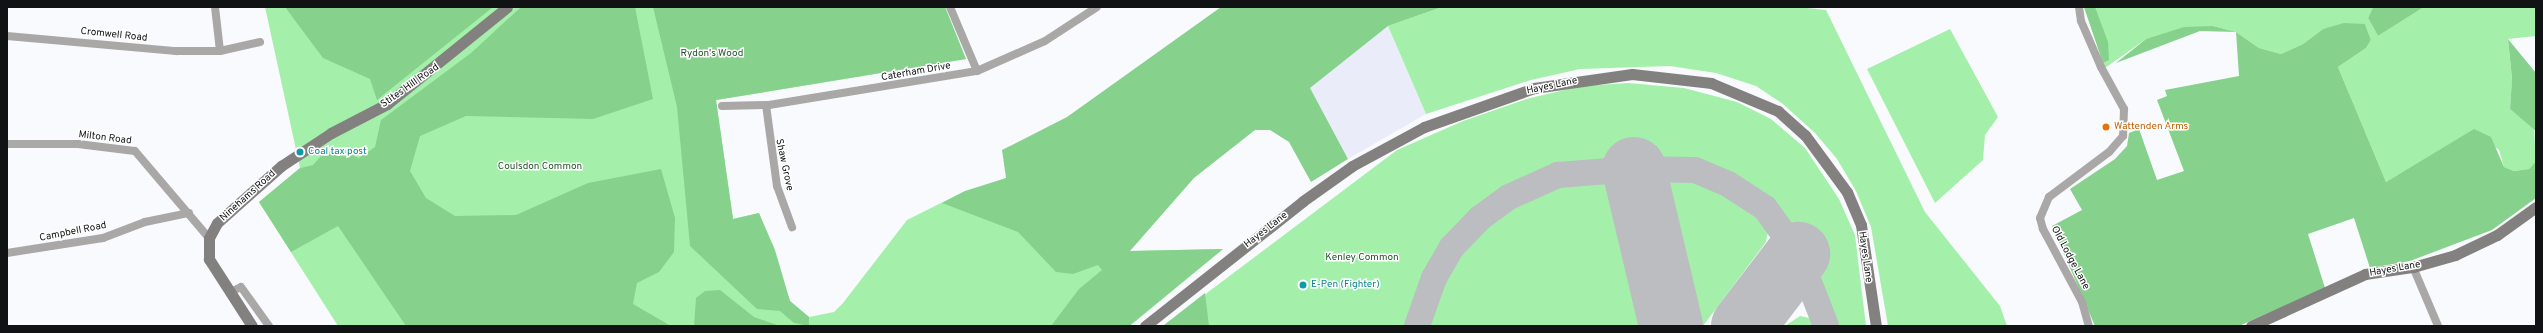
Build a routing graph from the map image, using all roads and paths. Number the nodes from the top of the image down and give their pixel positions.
1 (215, 7) edge
2 (507, 7) edge
3 (950, 7) edge
4 (1097, 7) edge
5 (2079, 7) edge
6 (7, 36) edge
7 (260, 42) dead end
8 (220, 51) junction
9 (977, 71) junction
10 (766, 105) junction
11 (722, 106) dead end
12 (7, 144) edge
13 (303, 151) joint
14 (2536, 207) edge
15 (189, 213) junction
16 (792, 226) dead end
17 (209, 238) junction
18 (7, 253) edge
19 (2413, 267) junction
20 (231, 292) junction
21 (252, 326) edge
22 (269, 326) edge
23 (1145, 326) edge
24 (1876, 326) edge
25 (2089, 326) edge
26 (2251, 326) edge
27 (2438, 326) edge

1 - 8 street
2 - 13 street, Stites Hill Road
3 - 9 street
4 - 9 street, Caterham Drive
5 - 25 street, Old Lodge Lane
6 - 8 street, Cromwell Road
7 - 8 street, Cromwell Road
9 - 10 street, Caterham Drive
10 - 11 street, Caterham Drive
10 - 16 street, Shaw Grove
12 - 15 street, Milton Road
13 - 17 street, Ninehams Road
14 - 19 street, Hayes Lane
15 - 17 street, Milton Road
15 - 18 street, Campbell Road
17 - 20 street
19 - 26 street, Hayes Lane
19 - 27 street
20 - 21 street
20 - 22 street
23 - 24 street, Hayes Lane

